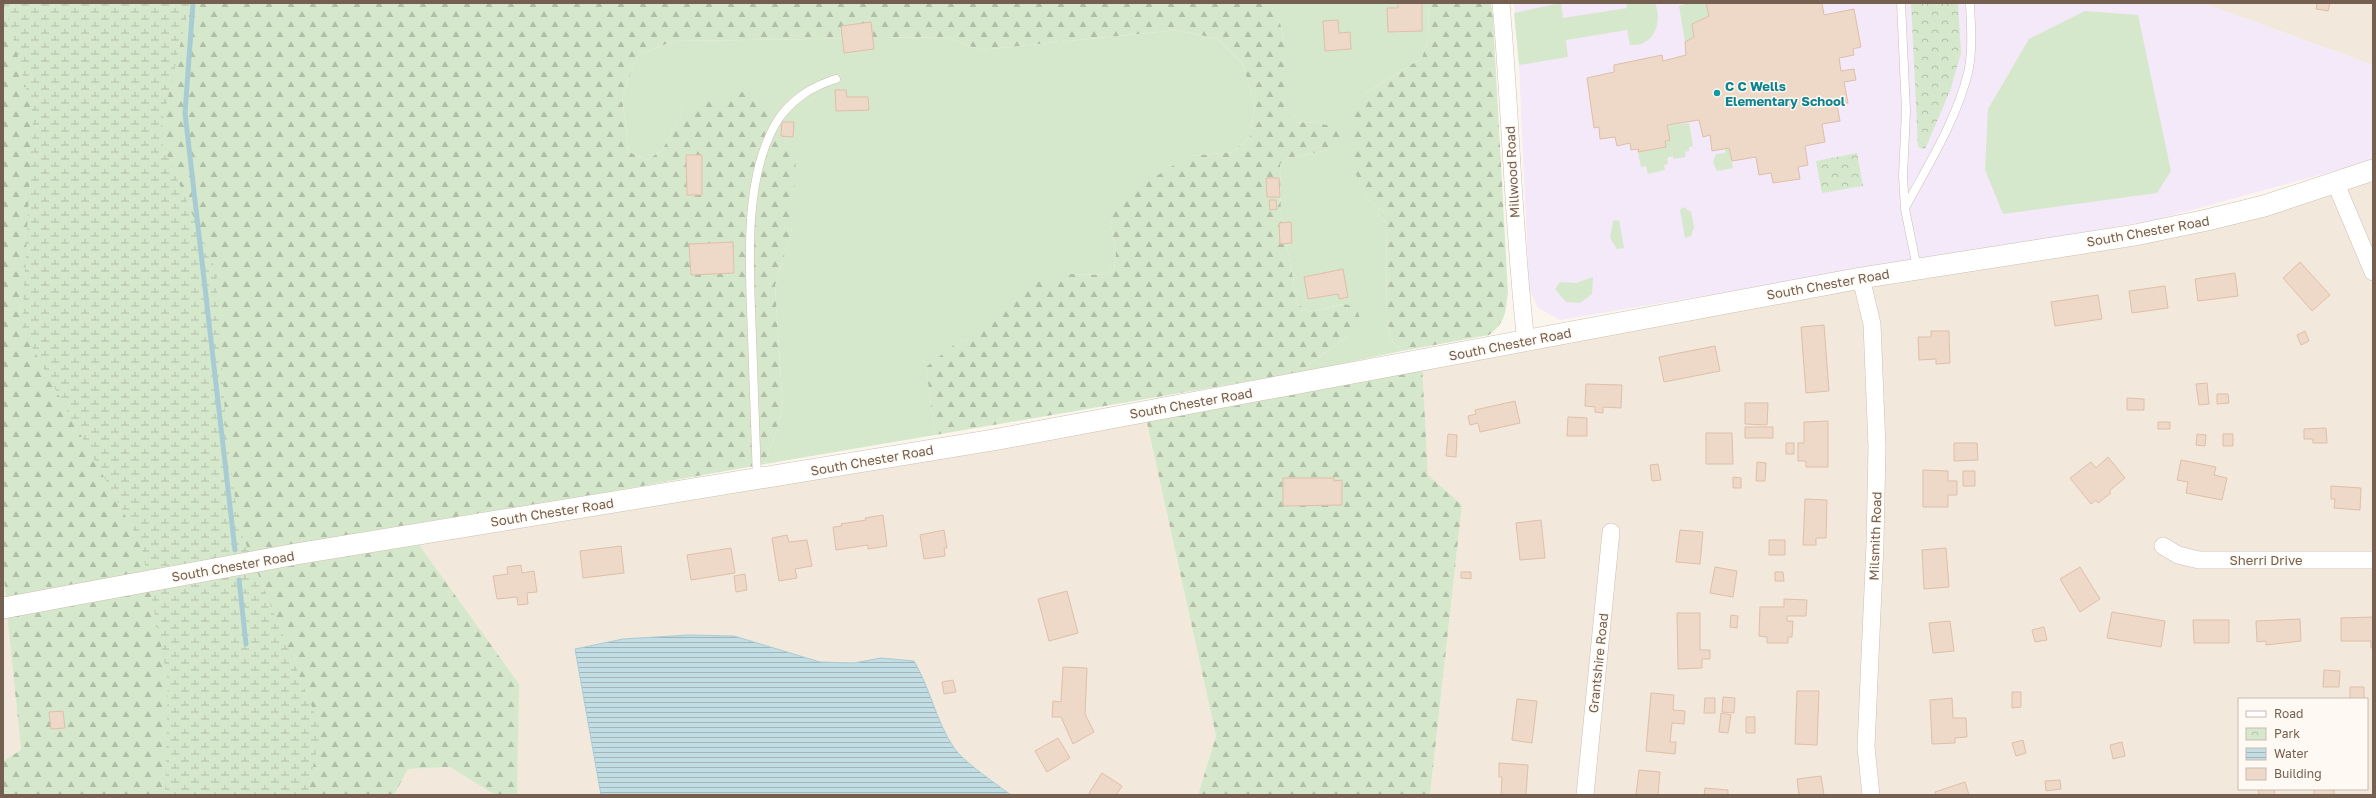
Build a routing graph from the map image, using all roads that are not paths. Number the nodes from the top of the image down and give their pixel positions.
1 (1501, 3) edge
2 (1901, 3) edge
3 (1970, 3) edge
4 (836, 79) dead end
5 (2373, 170) edge
6 (2336, 184) junction
7 (1905, 209) junction
8 (1917, 268) junction
9 (2373, 272) edge
10 (1861, 278) junction
11 (1526, 342) junction
12 (757, 480) junction
13 (1611, 532) dead end
14 (2163, 546) dead end
15 (2373, 560) edge
16 (3, 608) edge
17 (1585, 795) edge
18 (1871, 795) edge

1 - 11 street, Millwood Road
2 - 7 lane
3 - 7 lane
4 - 12 lane
5 - 6 street, South Chester Road
6 - 8 street, South Chester Road
6 - 9 street
7 - 8 lane
8 - 10 street, South Chester Road
10 - 11 street, South Chester Road
10 - 18 street, Milsmith Road
11 - 12 street, South Chester Road
12 - 16 street, South Chester Road
13 - 17 street, Grantshire Road
14 - 15 street, Sherri Drive

